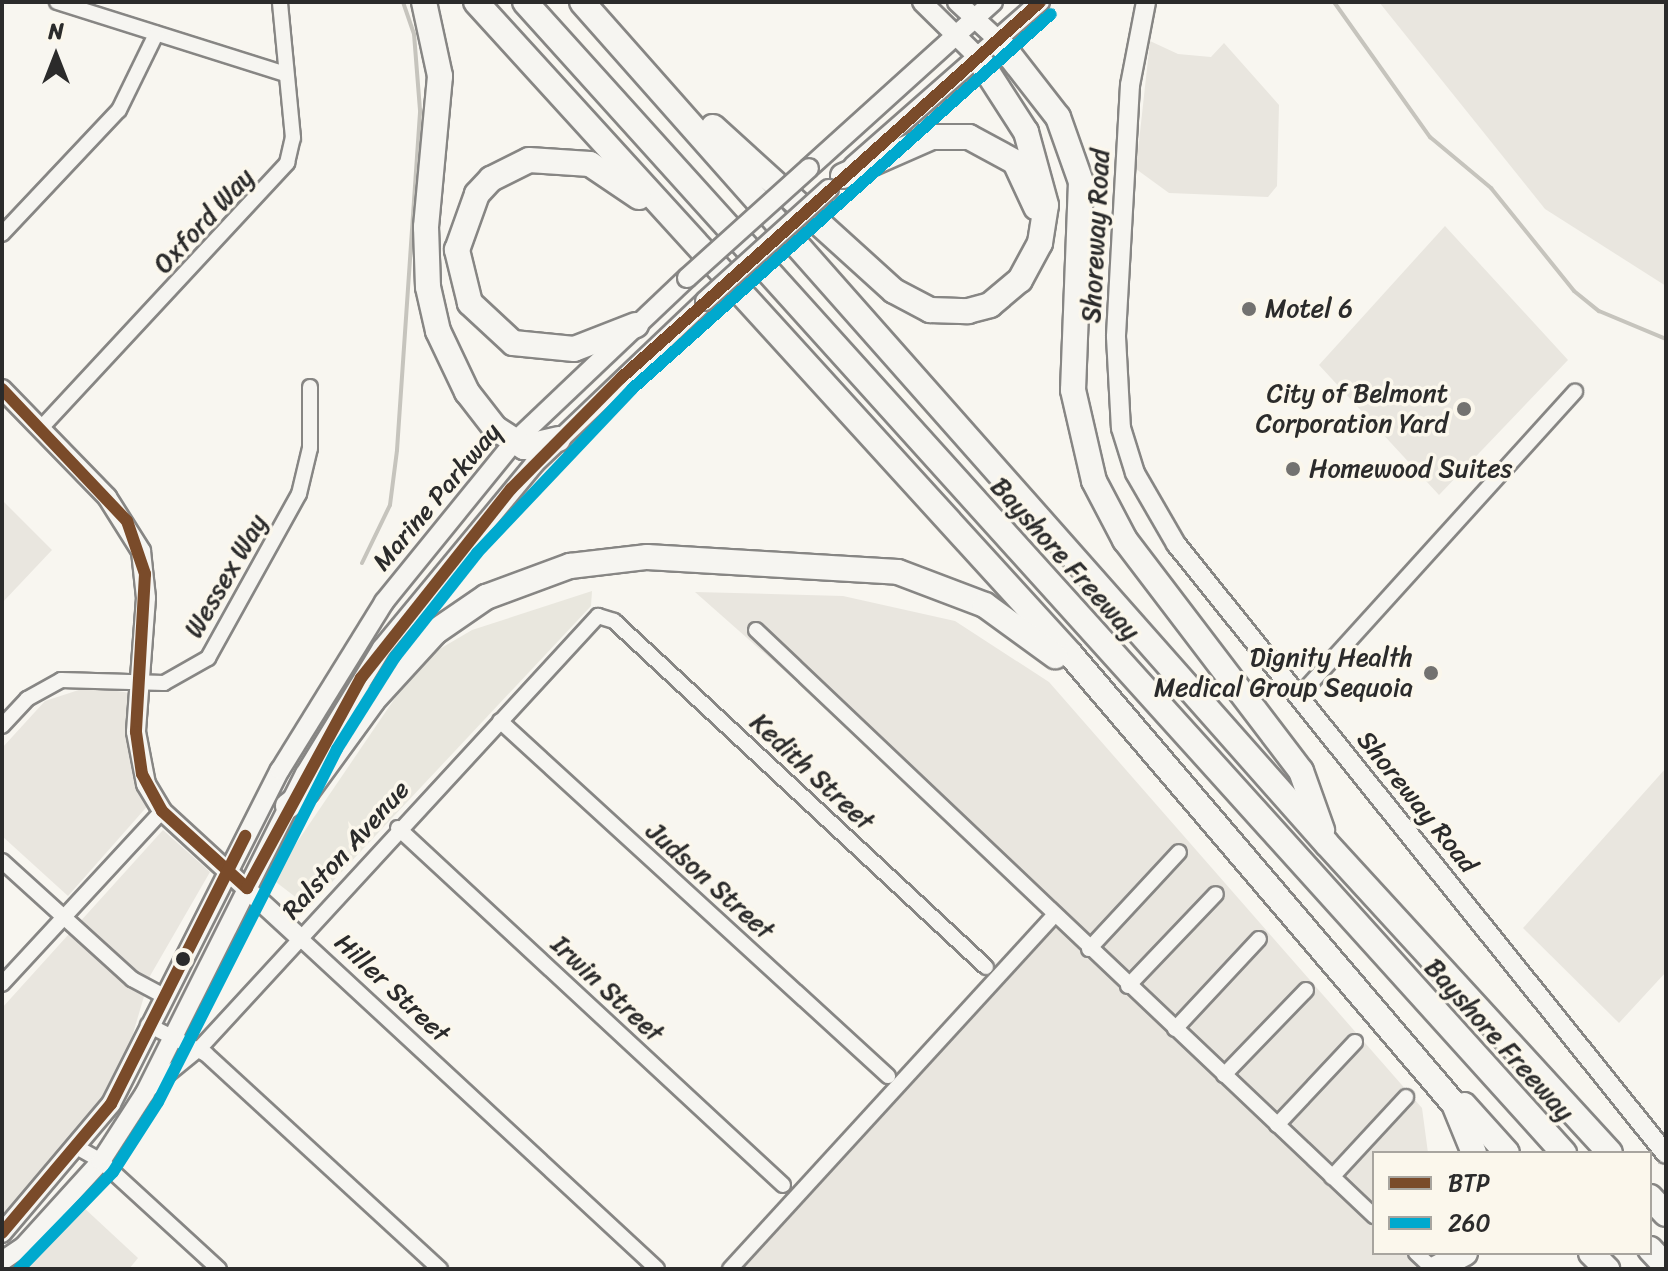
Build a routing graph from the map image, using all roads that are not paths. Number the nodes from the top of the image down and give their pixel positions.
1 (57, 2) edge
2 (280, 2) edge
3 (424, 2) edge
4 (476, 2) edge
5 (525, 2) edge
6 (582, 2) edge
7 (922, 2) edge
8 (957, 2) edge
9 (993, 2) edge
10 (1040, 2) edge
11 (1146, 2) edge
12 (973, 20) junction
13 (156, 34) junction
14 (954, 37) junction
15 (997, 39) junction
16 (977, 56) junction
17 (286, 74) junction
18 (836, 182) junction
19 (682, 231) junction
20 (2, 234) edge
21 (1035, 254) junction
22 (636, 325) junction
23 (310, 387) dead end
24 (2, 389) edge
25 (1575, 392) dead end
26 (41, 428) junction
27 (558, 439) junction
28 (513, 443) junction
29 (603, 615) joint
30 (756, 630) dead end
31 (138, 684) junction
32 (1299, 696) junction
33 (1105, 699) junction
34 (500, 721) junction
35 (2, 726) edge
36 (288, 806) junction
37 (162, 811) junction
38 (398, 828) junction
39 (1327, 844) junction
40 (1179, 852) dead end
41 (2, 861) edge
42 (227, 870) junction
43 (247, 888) junction
44 (1216, 894) dead end
45 (65, 916) junction
46 (1053, 916) junction
47 (301, 939) junction
48 (1259, 939) dead end
49 (1089, 949) junction
50 (986, 967) dead end
51 (2, 984) edge
52 (1128, 986) junction
53 (1306, 990) dead end
54 (162, 995) junction
55 (1358, 999) junction
56 (148, 1025) junction
57 (1175, 1029) junction
58 (172, 1035) junction
59 (1355, 1042) dead end
60 (199, 1049) junction
61 (1224, 1075) junction
62 (888, 1076) dead end
63 (145, 1093) junction
64 (1406, 1097) dead end
65 (1277, 1125) junction
66 (78, 1148) junction
67 (1473, 1151) edge
68 (1505, 1151) edge
69 (1562, 1151) edge
70 (1608, 1151) edge
71 (1666, 1154) edge
72 (101, 1161) junction
73 (1332, 1177) junction
74 (783, 1185) dead end
75 (1652, 1199) edge
76 (1372, 1214) edge
77 (1666, 1214) edge
78 (2, 1233) edge
79 (1652, 1251) edge
80 (1418, 1255) edge
81 (1461, 1255) edge
82 (2, 1261) edge
83 (1666, 1266) edge
84 (219, 1269) edge
85 (440, 1269) edge
86 (657, 1269) edge
87 (730, 1269) edge
88 (1434, 1269) edge

1 - 13 street
2 - 17 street, Oxford Way
3 - 28 highway
4 - 19 highway
5 - 69 highway, Bayshore Freeway
6 - 21 highway
6 - 39 highway, Bayshore Freeway
7 - 14 main road
8 - 12 main road
9 - 12 main road, Marine Parkway
10 - 15 main road, Marine Parkway
11 - 32 main road, Shoreway Road
12 - 14 main road, Marine Parkway
12 - 15 main road
13 - 17 street
13 - 20 street
14 - 16 main road
14 - 22 main road, Marine Parkway, bridge
15 - 16 main road, Marine Parkway
15 - 39 highway
16 - 18 main road, Marine Parkway
16 - 21 highway
17 - 26 street, Oxford Way
18 - 21 highway
18 - 27 main road, Marine Parkway, bridge
19 - 22 highway
19 - 33 highway
22 - 28 main road, Marine Parkway
23 - 31 street, Wessex Way
24 - 26 main road, Hiller Street
25 - 32 street
26 - 31 main road, Hiller Street
27 - 28 highway
27 - 36 main road, Marine Parkway
28 - 42 main road, Marine Parkway
29 - 34 street, Ralston Avenue
29 - 50 street, Kedith Street
30 - 46 street
31 - 35 street, Wessex Way
31 - 37 main road, Hiller Street
32 - 71 main road, Shoreway Road
33 - 36 highway
33 - 55 highway
34 - 38 street, Ralston Avenue
34 - 62 street, Judson Street
36 - 43 main road, Marine Parkway
37 - 42 main road, Hiller Street
37 - 45 street
38 - 47 street, Ralston Avenue
38 - 74 street, Irwin Street
39 - 70 highway, Bayshore Freeway
40 - 49 street
41 - 45 street
42 - 43 main road, Hiller Street
42 - 54 main road, Marine Parkway
43 - 47 main road, Hiller Street
43 - 58 main road, Marine Parkway
44 - 52 street
45 - 51 street
45 - 54 street
46 - 49 street
46 - 87 street
47 - 60 street, Ralston Avenue
47 - 86 street, Hiller Street
48 - 57 street
49 - 52 street
52 - 57 street
53 - 61 street
54 - 56 main road, Marine Parkway
55 - 67 highway
55 - 68 highway
56 - 58 street
56 - 66 main road, Marine Parkway
57 - 61 street
58 - 60 street
58 - 63 main road, Marine Parkway
59 - 65 street
60 - 63 street, Ralston Avenue
60 - 85 street
61 - 65 street
63 - 72 main road, Ralston Avenue
64 - 73 street
65 - 73 street
66 - 72 street
66 - 78 main road
72 - 82 main road, Ralston Avenue
72 - 84 street
73 - 76 street
75 - 77 highway
79 - 83 highway
80 - 88 street
81 - 88 highway

